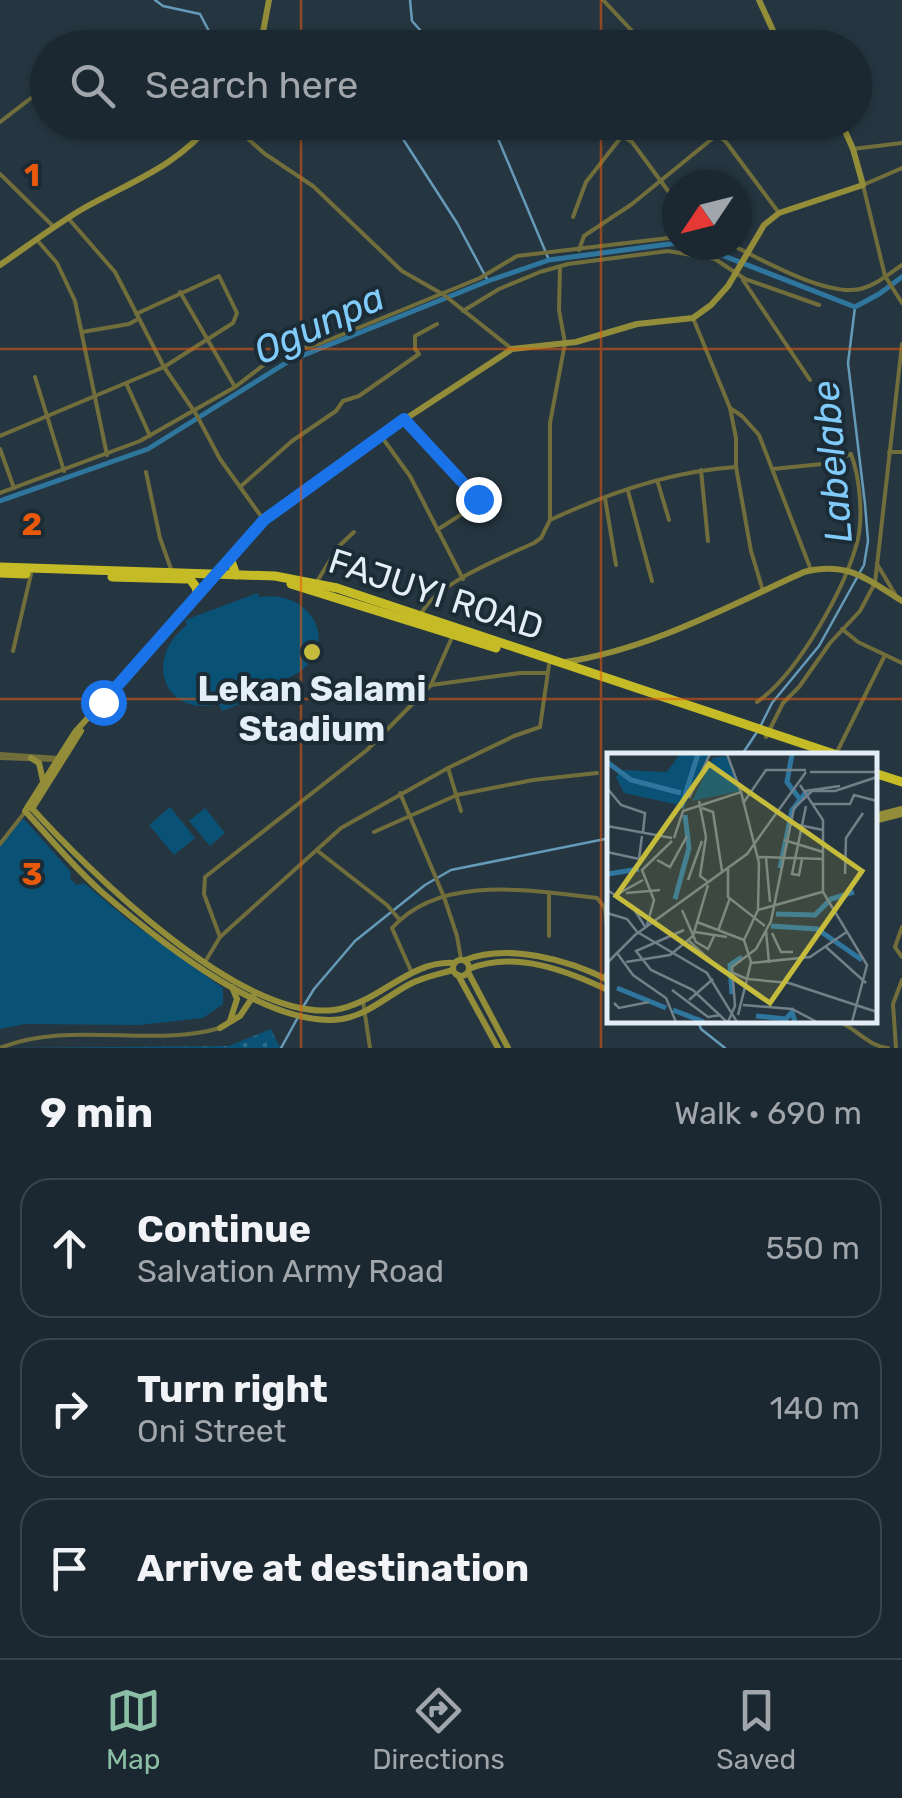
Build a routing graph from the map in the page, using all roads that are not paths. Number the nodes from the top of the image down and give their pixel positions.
1 (269, 0) edge
2 (603, 0) edge
3 (759, 0) edge
4 (263, 30) edge
5 (631, 30) edge
6 (772, 30) edge
7 (30, 100) edge
8 (0, 122) edge
9 (197, 140) edge
10 (249, 140) edge
11 (619, 140) edge
12 (629, 140) edge
13 (711, 140) edge
14 (723, 140) edge
15 (850, 140) edge
16 (902, 144) edge
17 (854, 149) junction
18 (902, 168) edge
19 (0, 174) edge
20 (661, 181) junction
21 (863, 185) junction
22 (779, 213) junction
23 (572, 217) dead end
24 (68, 218) junction
25 (54, 227) junction
26 (37, 239) junction
27 (662, 239) edge
28 (752, 245) edge
29 (579, 250) junction
30 (752, 256) edge
31 (744, 260) edge
32 (0, 265) edge
33 (902, 265) edge
34 (560, 267) junction
35 (739, 273) junction
36 (886, 278) junction
37 (180, 292) junction
38 (442, 294) junction
39 (900, 298) edge
40 (820, 305) dead end
41 (463, 311) junction
42 (137, 316) junction
43 (692, 318) junction
44 (436, 324) dead end
45 (82, 332) junction
46 (206, 340) junction
47 (565, 343) junction
48 (902, 344) edge
49 (512, 349) junction
50 (164, 367) junction
51 (35, 377) dead end
52 (810, 380) dead end
53 (126, 383) junction
54 (235, 387) junction
55 (93, 397) junction
56 (730, 408) junction
57 (195, 411) junction
58 (48, 418) junction
59 (404, 419) junction
60 (381, 435) junction
61 (0, 436) edge
62 (150, 436) junction
63 (0, 449) edge
64 (889, 452) junction
65 (902, 452) edge
66 (107, 456) junction
67 (736, 467) junction
68 (773, 469) junction
69 (701, 470) junction
70 (64, 472) junction
71 (146, 472) dead end
72 (658, 483) junction
73 (14, 488) junction
74 (240, 488) junction
75 (628, 490) junction
76 (0, 492) edge
77 (605, 498) junction
78 (264, 520) junction
79 (550, 520) junction
80 (669, 520) dead end
81 (438, 530) junction
82 (354, 532) dead end
83 (708, 542) dead end
84 (230, 558) junction
85 (616, 564) dead end
86 (876, 565) junction
87 (0, 570) edge
88 (811, 570) junction
89 (848, 571) junction
90 (172, 572) junction
91 (31, 574) junction
92 (236, 575) junction
93 (862, 576) junction
94 (211, 577) junction
95 (190, 579) junction
96 (463, 579) junction
97 (652, 581) dead end
98 (316, 583) junction
99 (875, 583) junction
100 (762, 591) junction
101 (198, 596) junction
102 (900, 600) edge
103 (418, 620) junction
104 (842, 629) junction
105 (454, 631) junction
106 (13, 651) dead end
107 (885, 655) junction
108 (591, 658) junction
109 (902, 663) edge
110 (552, 666) junction
111 (586, 674) junction
112 (431, 686) junction
113 (756, 702) dead end
114 (764, 733) junction
115 (814, 753) edge
116 (831, 753) edge
117 (839, 753) edge
118 (0, 756) edge
119 (31, 758) junction
120 (60, 760) junction
121 (448, 768) junction
122 (877, 771) edge
123 (597, 773) dead end
124 (902, 778) edge
125 (43, 782) junction
126 (400, 793) junction
127 (457, 796) junction
128 (29, 810) junction
129 (461, 811) dead end
130 (902, 811) edge
131 (410, 817) junction
132 (877, 818) edge
133 (374, 832) dead end
134 (0, 844) edge
135 (317, 851) junction
136 (549, 893) junction
137 (444, 897) junction
138 (399, 920) junction
139 (902, 927) edge
140 (607, 934) edge
141 (549, 936) dead end
142 (220, 937) junction
143 (902, 956) edge
144 (458, 966) junction
145 (202, 968) junction
146 (469, 971) junction
147 (412, 973) junction
148 (607, 979) edge
149 (902, 980) edge
150 (231, 986) junction
151 (607, 990) edge
152 (252, 994) junction
153 (362, 1001) junction
154 (266, 1002) junction
155 (296, 1010) junction
156 (366, 1012) junction
157 (307, 1013) junction
158 (240, 1016) junction
159 (230, 1021) junction
160 (844, 1023) edge
161 (220, 1028) junction
162 (868, 1042) junction
163 (0, 1048) edge
164 (370, 1048) edge
165 (498, 1048) edge
166 (508, 1048) edge
167 (863, 1048) edge
168 (888, 1048) edge
169 (896, 1048) edge

1 - 4 main road
2 - 5 street
3 - 6 main road
7 - 8 street
9 - 24 main road
10 - 38 street
11 - 23 street
12 - 20 street
13 - 20 street
14 - 22 street
15 - 17 main road
16 - 17 street
17 - 21 main road
18 - 21 street
19 - 25 street
20 - 29 street
21 - 22 main road
21 - 36 street
22 - 28 main road
24 - 25 main road
24 - 42 street
25 - 26 main road
26 - 32 main road
26 - 45 street
27 - 29 street
29 - 38 street
30 - 36 street
31 - 35 main road
33 - 36 street
34 - 35 street
34 - 41 street
34 - 47 street
35 - 40 street
35 - 43 main road
35 - 52 street
36 - 39 street
37 - 42 street
37 - 46 street
37 - 46 street
38 - 41 street
38 - 54 street
41 - 49 street
42 - 45 street
42 - 50 street
43 - 47 main road
43 - 56 street
44 - 74 street
45 - 55 street
46 - 50 street
46 - 54 street
47 - 49 main road
47 - 79 street
48 - 64 street
49 - 59 main road
50 - 53 street
50 - 57 street
51 - 58 street
53 - 55 street
53 - 62 street
54 - 57 street
55 - 58 street
55 - 66 street
56 - 67 street
56 - 68 street
57 - 62 street
57 - 74 street
58 - 61 street
58 - 70 street
59 - 60 main road
59 - 81 street
60 - 78 main road
60 - 81 street
62 - 66 street
63 - 73 street
64 - 65 street
64 - 86 street
66 - 70 street
67 - 69 street
67 - 100 street
68 - 88 street
68 - 89 street
69 - 72 street
69 - 83 street
70 - 73 street
71 - 90 street
72 - 75 street
72 - 80 street
73 - 76 street
74 - 78 street
75 - 77 street
75 - 97 street
77 - 79 street
77 - 85 street
78 - 84 main road
79 - 96 street
81 - 96 street
82 - 98 street
84 - 92 highway
84 - 94 main road
86 - 93 street
86 - 99 street
86 - 102 street
87 - 90 highway, FAJUYI ROAD
87 - 91 highway, FAJUYI ROAD
88 - 89 main road
88 - 100 main road
89 - 93 main road
89 - 113 street
90 - 94 highway, FAJUYI ROAD
91 - 95 highway, FAJUYI ROAD
91 - 106 street
92 - 94 highway, FAJUYI ROAD
92 - 98 highway, FAJUYI ROAD
93 - 99 main road
94 - 95 highway, FAJUYI ROAD
94 - 101 main road
94 - 103 highway, FAJUYI ROAD
95 - 101 highway
96 - 103 street
98 - 103 highway, FAJUYI ROAD
99 - 102 main road
99 - 104 street
100 - 108 main road
101 - 120 main road
103 - 105 highway, FAJUYI ROAD
104 - 107 street
104 - 114 street
105 - 110 highway, FAJUYI ROAD
105 - 112 street
107 - 109 street
107 - 117 street
108 - 110 main road
108 - 111 street
110 - 111 highway, FAJUYI ROAD
110 - 112 street
110 - 121 street
111 - 114 highway, FAJUYI ROAD
112 - 142 street
114 - 115 highway, FAJUYI ROAD
114 - 116 highway, FAJUYI ROAD
118 - 119 street
118 - 120 street
119 - 120 street
119 - 125 main road
120 - 125 main road
120 - 128 main road
121 - 126 street
121 - 127 street
122 - 124 highway
123 - 127 street
125 - 128 main road
126 - 131 street
126 - 135 street
127 - 129 street
127 - 131 street
128 - 134 street
128 - 145 main road
130 - 132 main road
131 - 133 street
131 - 137 street
135 - 138 street
135 - 142 street
136 - 137 street
136 - 140 street
136 - 141 street
137 - 138 street
137 - 144 street
138 - 147 street
139 - 143 street
142 - 145 street
144 - 146 main road
144 - 146 main road
144 - 147 main road
144 - 148 main road
144 - 156 main road
144 - 165 main road
145 - 150 main road
145 - 152 main road
146 - 151 main road
146 - 166 main road
147 - 153 main road
149 - 169 street
150 - 152 main road
150 - 159 main road
152 - 154 main road
152 - 155 main road
152 - 158 main road
152 - 159 main road
153 - 156 street
153 - 157 main road
154 - 155 main road
154 - 158 main road
155 - 157 main road
156 - 157 main road
156 - 164 street
158 - 161 main road
159 - 161 main road
160 - 162 street
161 - 163 street
162 - 167 street
162 - 168 street

